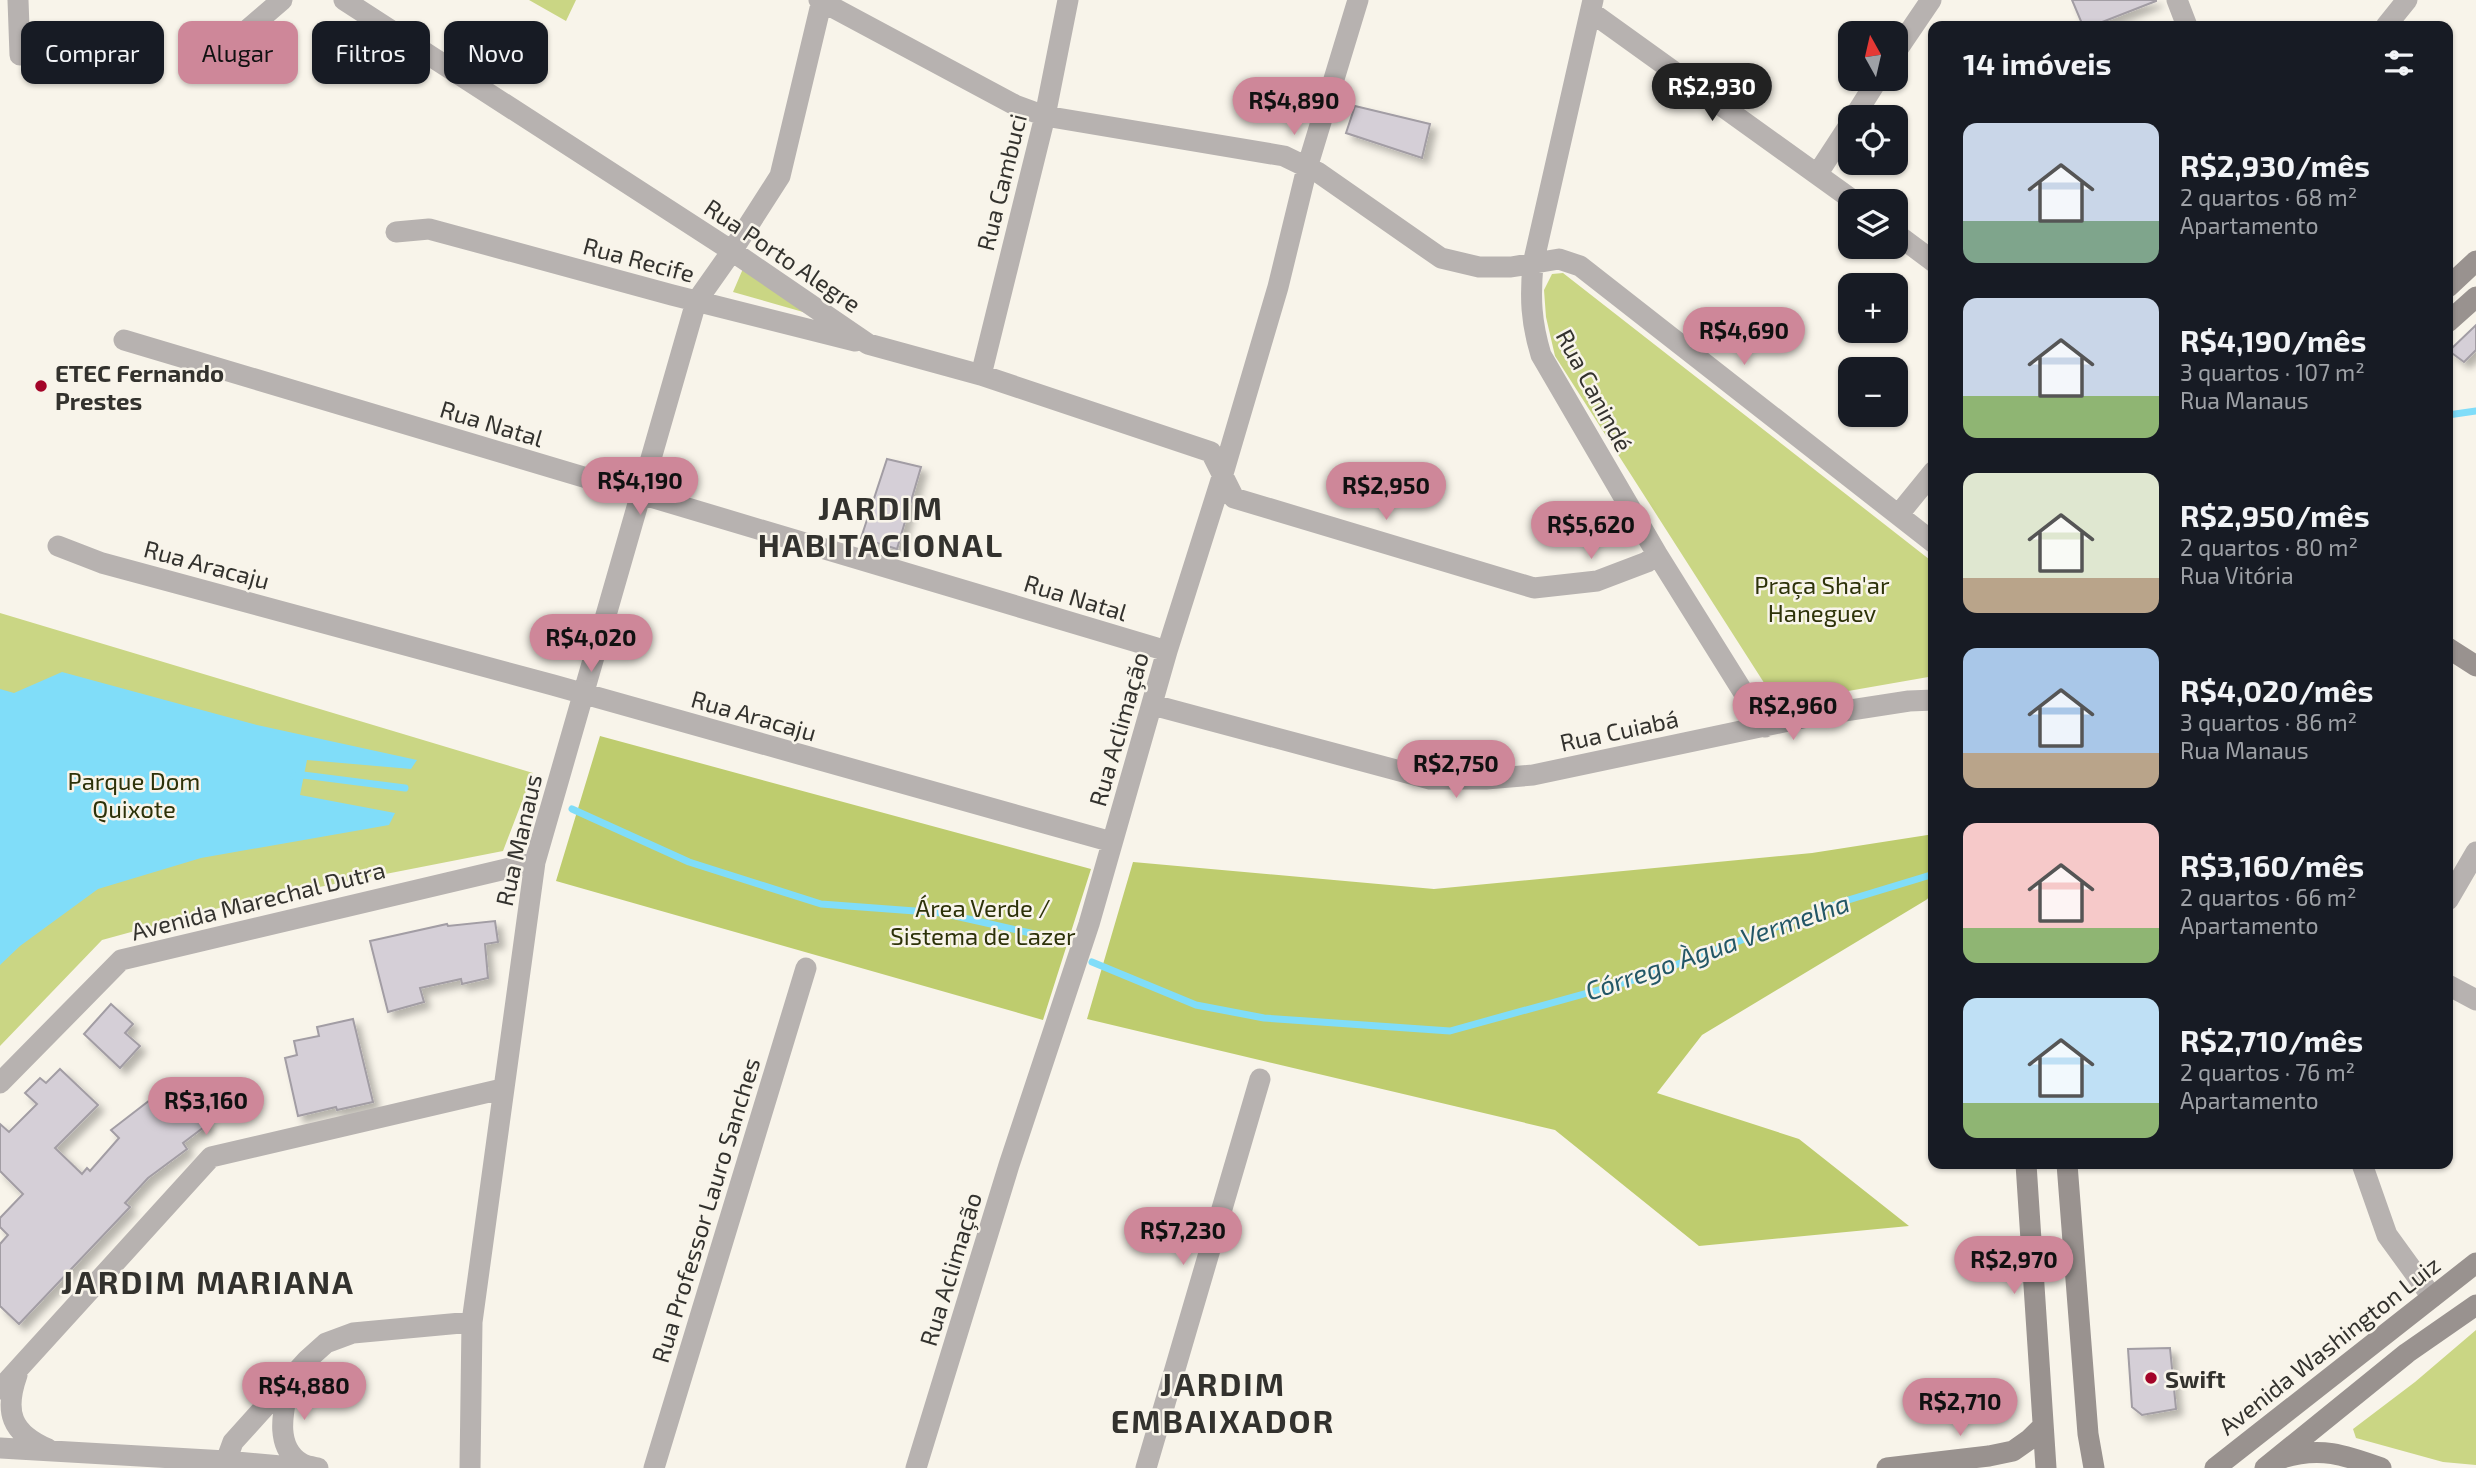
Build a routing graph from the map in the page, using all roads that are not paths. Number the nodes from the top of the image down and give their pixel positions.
1 (18, 0) edge
2 (282, 0) edge
3 (344, 0) edge
4 (821, 0) edge
5 (1068, 0) edge
6 (1357, 0) edge
7 (1931, 0) edge
8 (2177, 0) edge
9 (2407, 0) edge
10 (1592, 6) edge
11 (258, 21) edge
12 (2185, 21) edge
13 (2390, 21) edge
14 (1908, 34) edge
15 (20, 55) dead end
16 (1045, 116) junction
17 (1838, 142) edge
18 (1307, 167) junction
19 (1818, 173) junction
20 (1839, 189) edge
21 (396, 232) dead end
22 (1908, 243) edge
23 (733, 251) junction
24 (1928, 258) edge
25 (2476, 261) edge
26 (1533, 264) junction
27 (2453, 283) edge
28 (2476, 297) edge
29 (696, 302) junction
30 (2453, 318) edge
31 (124, 340) dead end
32 (869, 344) junction
33 (981, 375) junction
34 (1222, 477) junction
35 (1928, 478) edge
36 (640, 495) junction
37 (1899, 514) junction
38 (1928, 537) edge
39 (58, 546) dead end
40 (1657, 554) junction
41 (1167, 650) junction
42 (2453, 651) edge
43 (2476, 666) edge
44 (583, 694) junction
45 (1928, 700) edge
46 (1153, 705) junction
47 (1765, 727) junction
48 (1112, 842) junction
49 (2476, 852) edge
50 (535, 862) junction
51 (2453, 891) edge
52 (806, 968) dead end
53 (2453, 988) edge
54 (2476, 1000) edge
55 (1260, 1079) dead end
56 (0, 1083) edge
57 (502, 1090) junction
58 (2026, 1169) edge
59 (2067, 1169) edge
60 (2364, 1169) edge
61 (2476, 1263) edge
62 (2432, 1297) junction
63 (2476, 1305) edge
64 (472, 1322) junction
65 (19, 1369) junction
66 (290, 1381) junction
67 (0, 1390) edge
68 (2043, 1426) junction
69 (0, 1448) edge
70 (54, 1451) junction
71 (226, 1461) junction
72 (2269, 1464) edge
73 (2045, 1466) edge
74 (303, 1468) edge
75 (318, 1468) edge
76 (470, 1468) edge
77 (654, 1468) edge
78 (916, 1468) edge
79 (1146, 1468) edge
80 (1887, 1468) edge
81 (2094, 1468) edge
82 (2215, 1468) edge
83 (2381, 1468) edge

1 - 15 street
2 - 11 street
3 - 23 street, Rua Porto Alegre
4 - 16 street
4 - 23 street, Rua Manaus
5 - 16 street, Rua Cambuci
6 - 18 street, Rua Aclimação
7 - 14 street
8 - 12 street
9 - 13 street
10 - 19 street
10 - 26 street, Rua Canindé
16 - 18 street
16 - 33 street, Rua Cambuci
17 - 19 street
18 - 26 street
18 - 34 street, Rua Aclimação
19 - 20 street
21 - 29 street, Rua Recife
22 - 24 street
23 - 29 street, Rua Manaus
23 - 32 street, Rua Porto Alegre
25 - 27 main road
26 - 37 street
26 - 40 street, Rua Canindé
28 - 30 main road
29 - 32 street, Rua Recife
29 - 36 street, Rua Manaus
31 - 36 street, Rua Natal
32 - 33 street, Rua Porto Alegre
33 - 34 street, Rua Porto Alegre
34 - 40 street, Rua Porto Alegre
34 - 41 street, Rua Aclimação
35 - 37 street
36 - 41 street, Rua Natal
36 - 44 street, Rua Manaus
37 - 38 street
39 - 44 street, Rua Aracaju
40 - 47 street, Rua Canindé
41 - 46 street, Rua Aclimação
42 - 43 main road
44 - 48 street, Rua Aracaju
44 - 50 street, Rua Manaus
45 - 47 street, Rua Cuiabá
46 - 47 street, Rua Cuiabá
46 - 48 street, Rua Aclimação
48 - 78 street, Rua Aclimação
49 - 51 street
50 - 56 street, Avenida Marechal Dutra
50 - 57 street, Rua Manaus
52 - 77 street, Rua Professor Lauro Sanches
53 - 54 street
55 - 79 street
57 - 64 street, Rua Manaus
57 - 65 street
58 - 68 main road
59 - 81 main road
60 - 62 street
61 - 62 main road, Avenida Washington Luiz
62 - 82 main road, Avenida Washington Luiz
63 - 72 main road
64 - 66 street
64 - 76 street, Rua Manaus
65 - 67 street
65 - 70 street
66 - 71 street
66 - 75 street
68 - 73 main road
68 - 80 main road
69 - 70 street
70 - 71 street
71 - 74 street
72 - 83 main road

